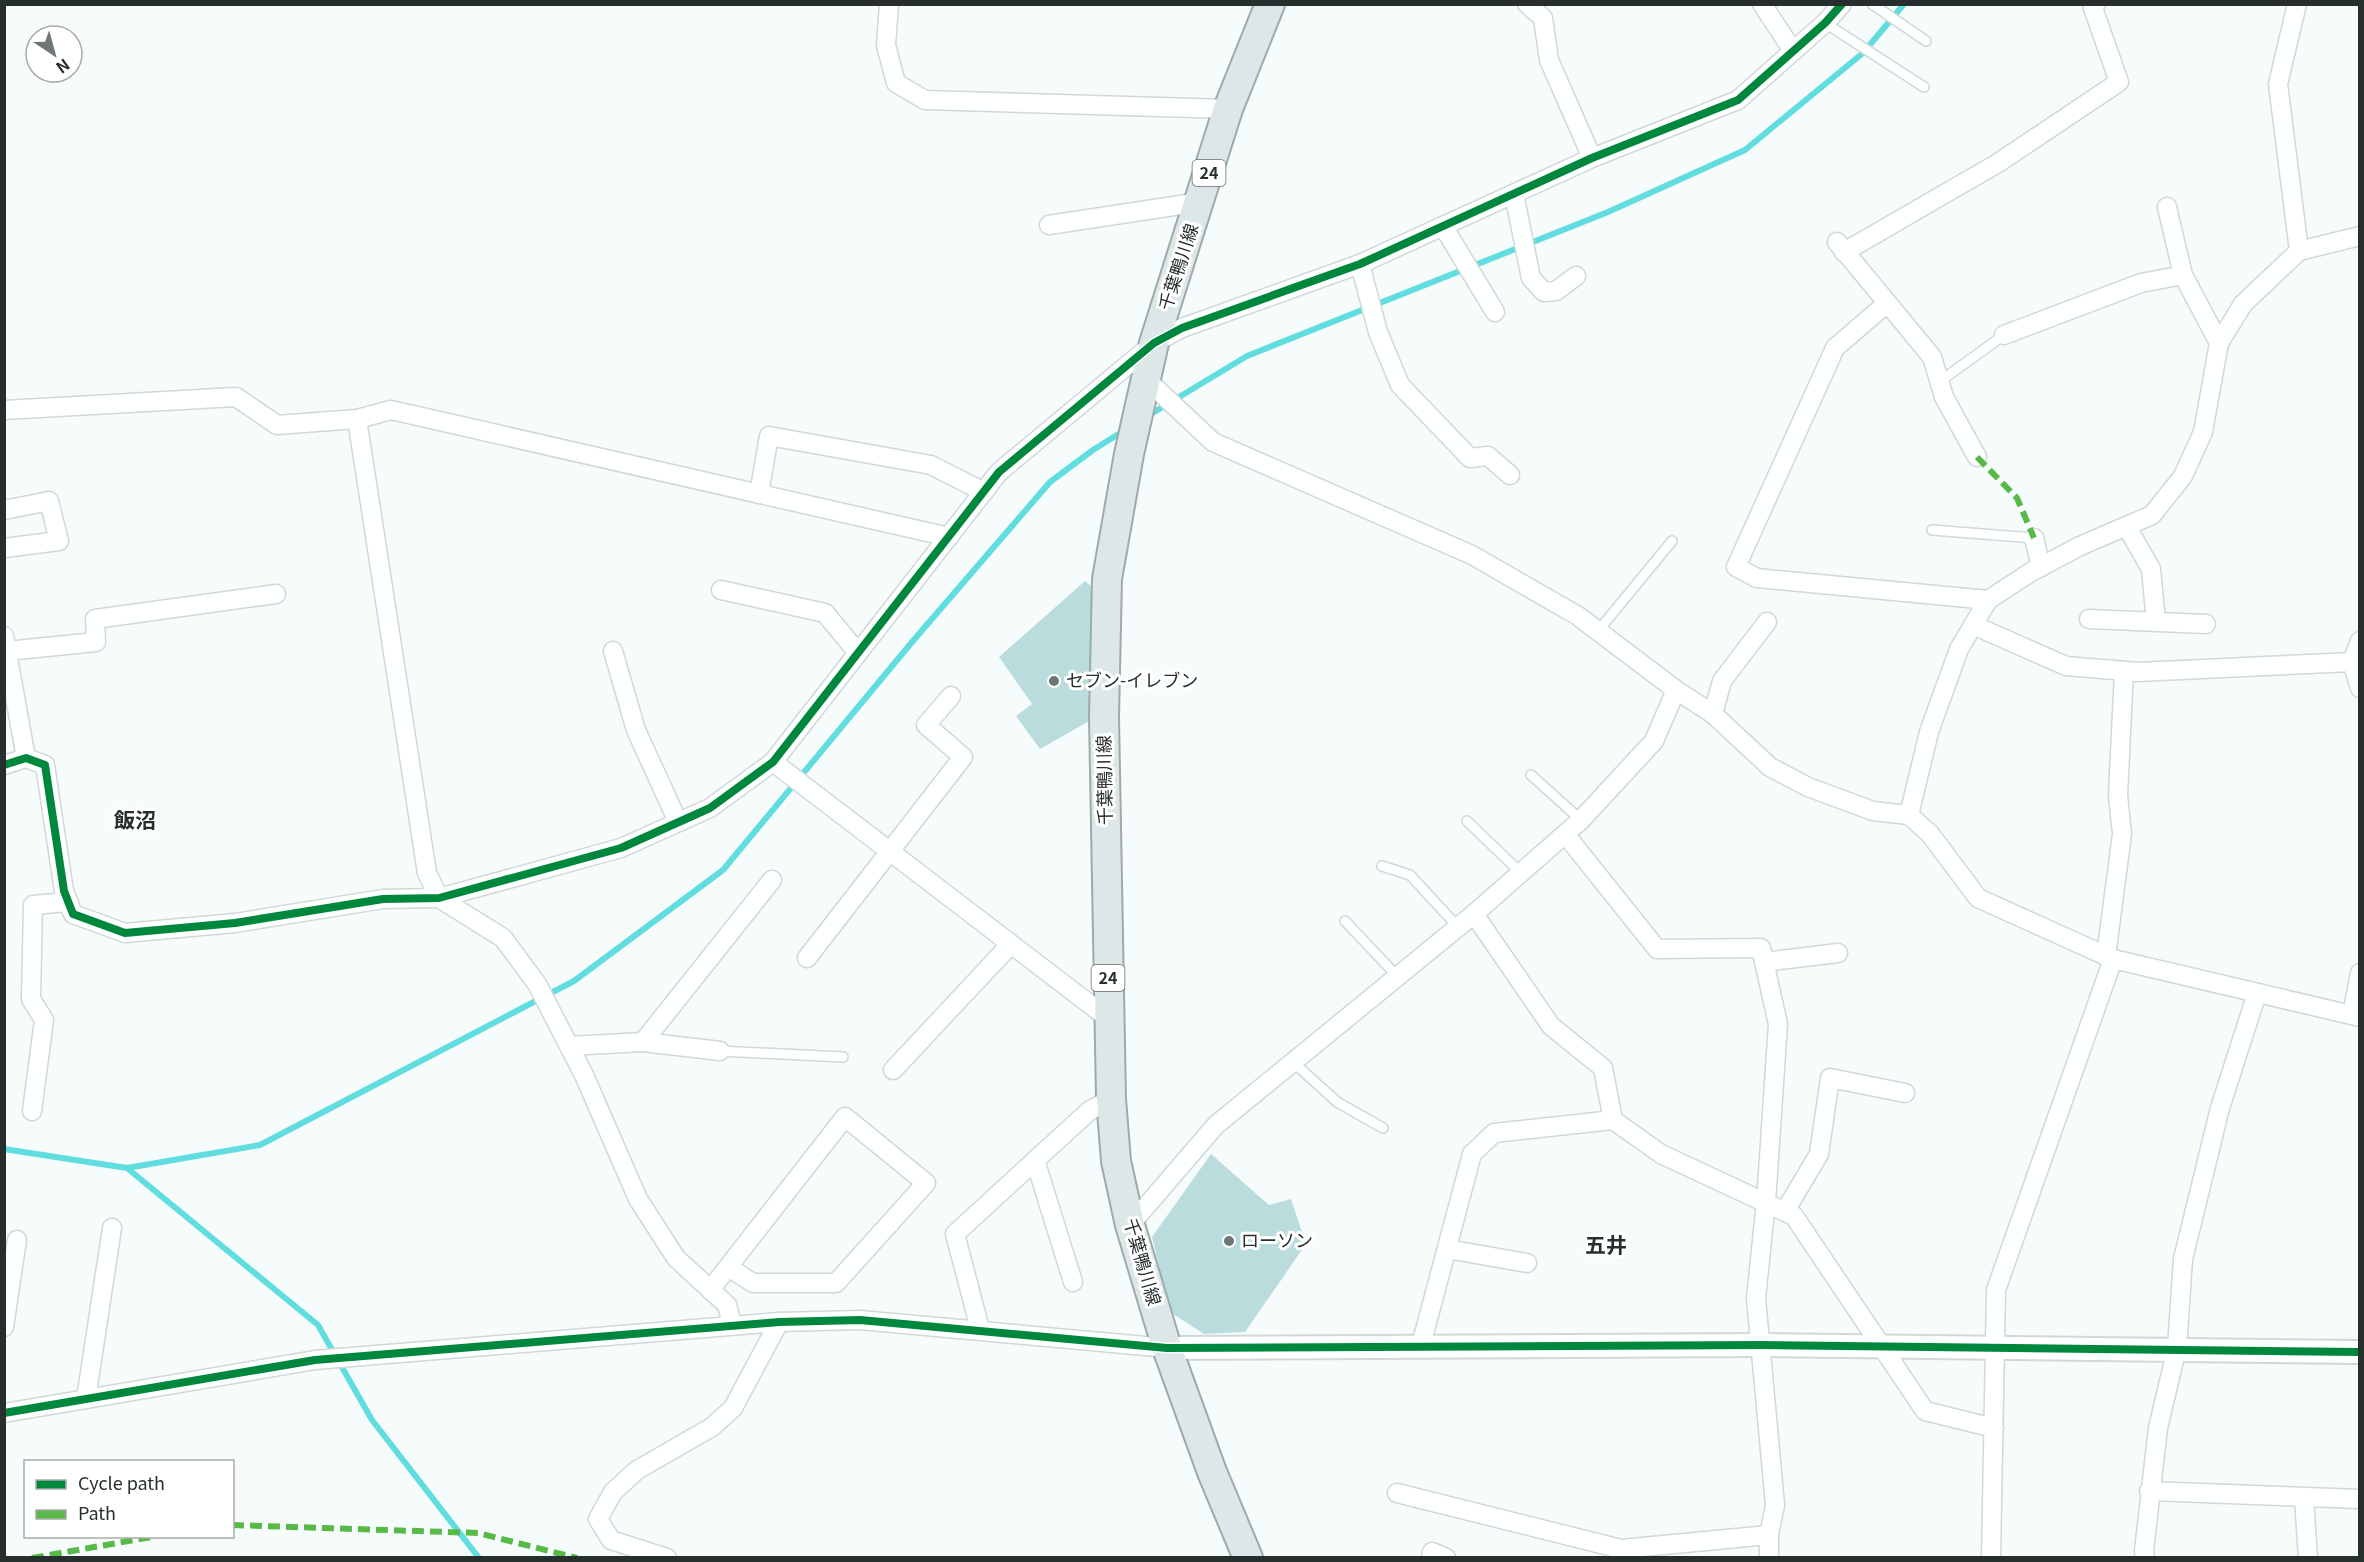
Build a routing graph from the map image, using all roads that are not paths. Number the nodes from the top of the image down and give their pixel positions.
1 (889, 4) edge
2 (1270, 4) edge
3 (1527, 4) edge
4 (1762, 4) edge
5 (1842, 4) edge
6 (1872, 4) edge
7 (2096, 4) edge
8 (2297, 4) edge
9 (1547, 11) edge
10 (1825, 23) junction
11 (1926, 41) dead end
12 (1793, 51) junction
13 (1924, 87) dead end
14 (1228, 109) junction
15 (1592, 158) junction
16 (1514, 194) junction
17 (1200, 202) junction
18 (2167, 207) dead end
19 (1049, 225) dead end
20 (1443, 226) junction
21 (2360, 236) edge
22 (2299, 252) junction
23 (1360, 264) junction
24 (2183, 275) junction
25 (1576, 276) dead end
26 (1886, 304) junction
27 (1495, 312) dead end
28 (2004, 335) joint
29 (1154, 343) junction
30 (2219, 343) junction
31 (1147, 380) junction
32 (1939, 382) junction
33 (4, 410) edge
34 (357, 419) junction
35 (1977, 457) dead end
36 (1509, 475) dead end
37 (984, 492) junction
38 (759, 494) junction
39 (4, 510) edge
40 (2127, 527) junction
41 (1932, 530) dead end
42 (949, 537) junction
43 (2034, 538) joint
44 (1672, 541) dead end
45 (4, 548) edge
46 (2041, 567) junction
47 (721, 590) dead end
48 (276, 594) dead end
49 (1988, 600) junction
50 (2089, 619) dead end
51 (1767, 622) dead end
52 (2157, 622) junction
53 (2206, 624) dead end
54 (1973, 625) junction
55 (1598, 631) junction
56 (2360, 641) edge
57 (6, 644) edge
58 (613, 651) dead end
59 (858, 654) junction
60 (2352, 662) junction
61 (2124, 671) junction
62 (2360, 688) edge
63 (1676, 690) junction
64 (951, 696) dead end
65 (1713, 714) junction
66 (26, 758) junction
67 (773, 762) junction
68 (4, 765) edge
69 (1531, 775) dead end
70 (1909, 814) junction
71 (1581, 820) junction
72 (1467, 821) dead end
73 (678, 822) junction
74 (1565, 834) junction
75 (890, 851) junction
76 (1382, 866) dead end
77 (1521, 873) junction
78 (772, 880) dead end
79 (439, 898) junction
80 (68, 902) junction
81 (1474, 914) junction
82 (1345, 921) dead end
83 (1458, 927) junction
84 (1011, 944) junction
85 (1838, 953) dead end
86 (2110, 957) junction
87 (807, 958) dead end
88 (1764, 962) junction
89 (2360, 973) edge
90 (1398, 976) junction
91 (2257, 993) junction
92 (2356, 1016) edge
93 (1109, 1019) junction
94 (643, 1042) junction
95 (569, 1046) junction
96 (720, 1051) joint
97 (843, 1057) dead end
98 (1293, 1062) junction
99 (893, 1070) dead end
100 (1905, 1093) dead end
101 (1111, 1099) junction
102 (32, 1111) dead end
103 (1613, 1120) junction
104 (1383, 1128) dead end
105 (1035, 1160) junction
106 (1767, 1202) junction
107 (1785, 1212) junction
108 (1130, 1225) junction
109 (112, 1228) dead end
110 (17, 1240) dead end
111 (1447, 1249) junction
112 (1527, 1263) dead end
113 (728, 1267) junction
114 (1072, 1282) dead end
115 (710, 1290) junction
116 (778, 1322) junction
117 (732, 1325) junction
118 (4, 1327) edge
119 (980, 1329) junction
120 (1421, 1345) junction
121 (1762, 1345) junction
122 (1881, 1346) junction
123 (1996, 1346) junction
124 (1167, 1348) junction
125 (2177, 1348) junction
126 (2360, 1352) edge
127 (86, 1399) junction
128 (4, 1413) edge
129 (1994, 1428) junction
130 (2149, 1491) junction
131 (1397, 1493) dead end
132 (2304, 1498) junction
133 (2360, 1499) edge
134 (1769, 1535) junction
135 (667, 1557) edge
136 (1248, 1557) edge
137 (1431, 1557) edge
138 (1446, 1557) edge
139 (1769, 1557) edge
140 (1991, 1557) edge
141 (2145, 1557) edge
142 (2308, 1557) edge

1 - 14 street
2 - 14 main road, 千葉鴨川線 / 24
3 - 9 street
4 - 12 street
5 - 10 street
6 - 11 lane
7 - 26 street
8 - 22 street
9 - 15 street
10 - 12 street
10 - 13 lane
12 - 15 street
14 - 17 main road, 千葉鴨川線 / 24
15 - 16 street
16 - 20 street
16 - 25 street
17 - 19 street
17 - 29 main road, 千葉鴨川線 / 24
18 - 24 street
20 - 23 street
20 - 27 street
21 - 22 street
22 - 30 street
23 - 29 street
23 - 36 street
24 - 28 street
24 - 30 street
26 - 32 street
26 - 49 street
28 - 32 lane
29 - 31 main road, 千葉鴨川線 / 24
29 - 37 street
30 - 40 street
31 - 55 street
31 - 93 main road, 千葉鴨川線 / 24
32 - 35 street
33 - 34 street
34 - 38 street
34 - 79 street
37 - 38 street
37 - 42 street
38 - 42 street
39 - 45 street
40 - 46 street
40 - 52 street
41 - 43 lane
42 - 59 street
43 - 46 street
44 - 55 lane
46 - 49 street
47 - 59 street
48 - 57 street
49 - 54 street
50 - 52 street
51 - 65 street
52 - 53 street
54 - 61 street
54 - 70 street
55 - 63 street
56 - 60 street
57 - 66 street
58 - 73 street
59 - 67 street
60 - 61 street
60 - 62 street
61 - 86 street
63 - 65 street
63 - 71 street
64 - 75 street
65 - 70 street
66 - 68 street
66 - 80 street
67 - 73 street
67 - 75 street
69 - 71 lane
70 - 86 street
71 - 74 street
72 - 77 lane
73 - 79 street
74 - 77 street
74 - 88 street
75 - 84 street
75 - 87 street
76 - 83 lane
77 - 81 street
78 - 94 street
79 - 80 street
79 - 95 street
80 - 102 street
81 - 83 street
81 - 103 street
82 - 90 lane
83 - 90 street
84 - 93 street
84 - 99 street
85 - 88 street
86 - 91 street
86 - 123 street
88 - 106 street
89 - 92 street
90 - 98 street
91 - 92 street
91 - 125 street
93 - 101 main road, 千葉鴨川線 / 24
94 - 95 street
94 - 96 street
95 - 115 street
96 - 97 lane
98 - 104 lane
98 - 108 street
100 - 107 street
101 - 105 street
101 - 108 main road, 千葉鴨川線 / 24
103 - 106 street
103 - 111 street
105 - 114 street
105 - 119 street
106 - 107 street
106 - 121 street
107 - 122 street
108 - 124 main road, 千葉鴨川線 / 24
109 - 127 street
110 - 118 street
111 - 112 street
111 - 120 street
113 - 113 street
113 - 115 street
115 - 117 street
116 - 117 street
116 - 119 street
116 - 135 street
117 - 127 street
119 - 124 street
120 - 121 street
120 - 124 street
121 - 122 street
121 - 134 street
122 - 123 street
122 - 129 street
123 - 125 street
123 - 129 street
124 - 136 main road, 千葉鴨川線 / 24
125 - 126 street
125 - 130 street
127 - 128 street
129 - 140 street
130 - 132 street
130 - 141 street
131 - 134 street
132 - 133 street
132 - 142 street
134 - 139 street
137 - 138 street

